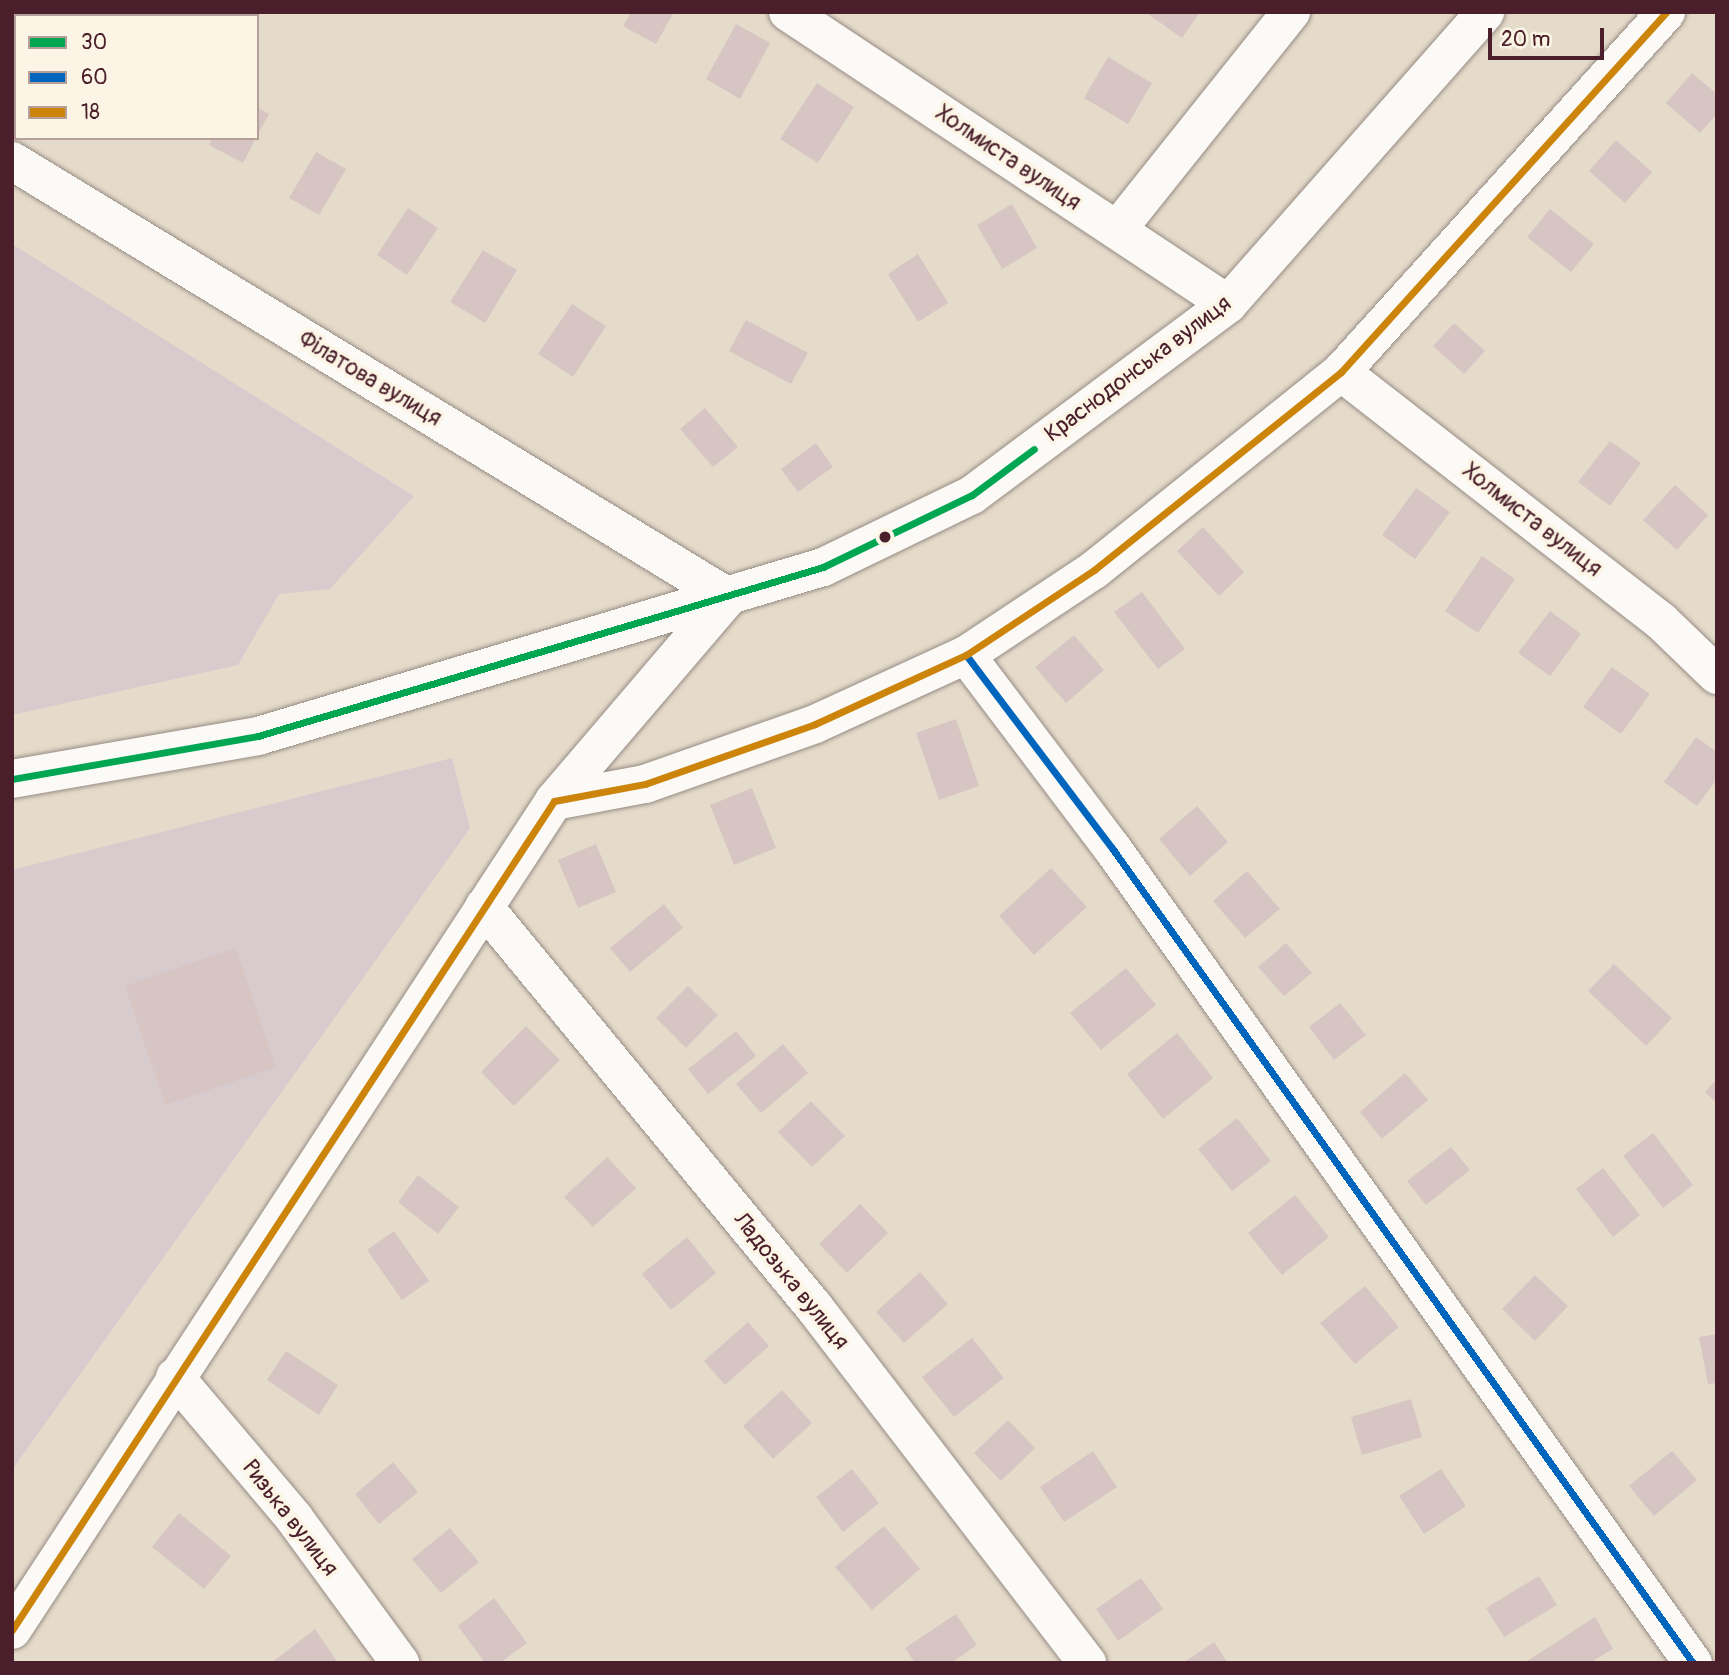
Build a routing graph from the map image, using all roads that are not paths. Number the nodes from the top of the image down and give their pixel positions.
1 (788, 12) edge
2 (1291, 12) edge
3 (1485, 12) edge
4 (1666, 12) edge
5 (12, 161) edge
6 (1116, 230) junction
7 (1228, 304) junction
8 (1341, 372) junction
9 (728, 597) junction
10 (966, 655) junction
11 (1717, 675) edge
12 (12, 779) edge
13 (554, 801) junction
14 (484, 907) junction
15 (175, 1377) junction
16 (12, 1630) edge
17 (400, 1663) edge
18 (1087, 1663) edge
19 (1693, 1663) edge

1 - 6 street, Холмиста вулиця
2 - 6 street
3 - 7 street, Краснодонська вулиця
4 - 8 street
5 - 9 street, Філатова вулиця
6 - 7 street, Холмиста вулиця
7 - 9 street, Краснодонська вулиця
8 - 10 street
8 - 11 street, Холмиста вулиця
9 - 12 street, Краснодонська вулиця
9 - 13 street
10 - 13 street
10 - 19 street
13 - 14 street
14 - 15 street
14 - 18 street, Ладозька вулиця
15 - 16 street
15 - 17 street, Ризька вулиця

